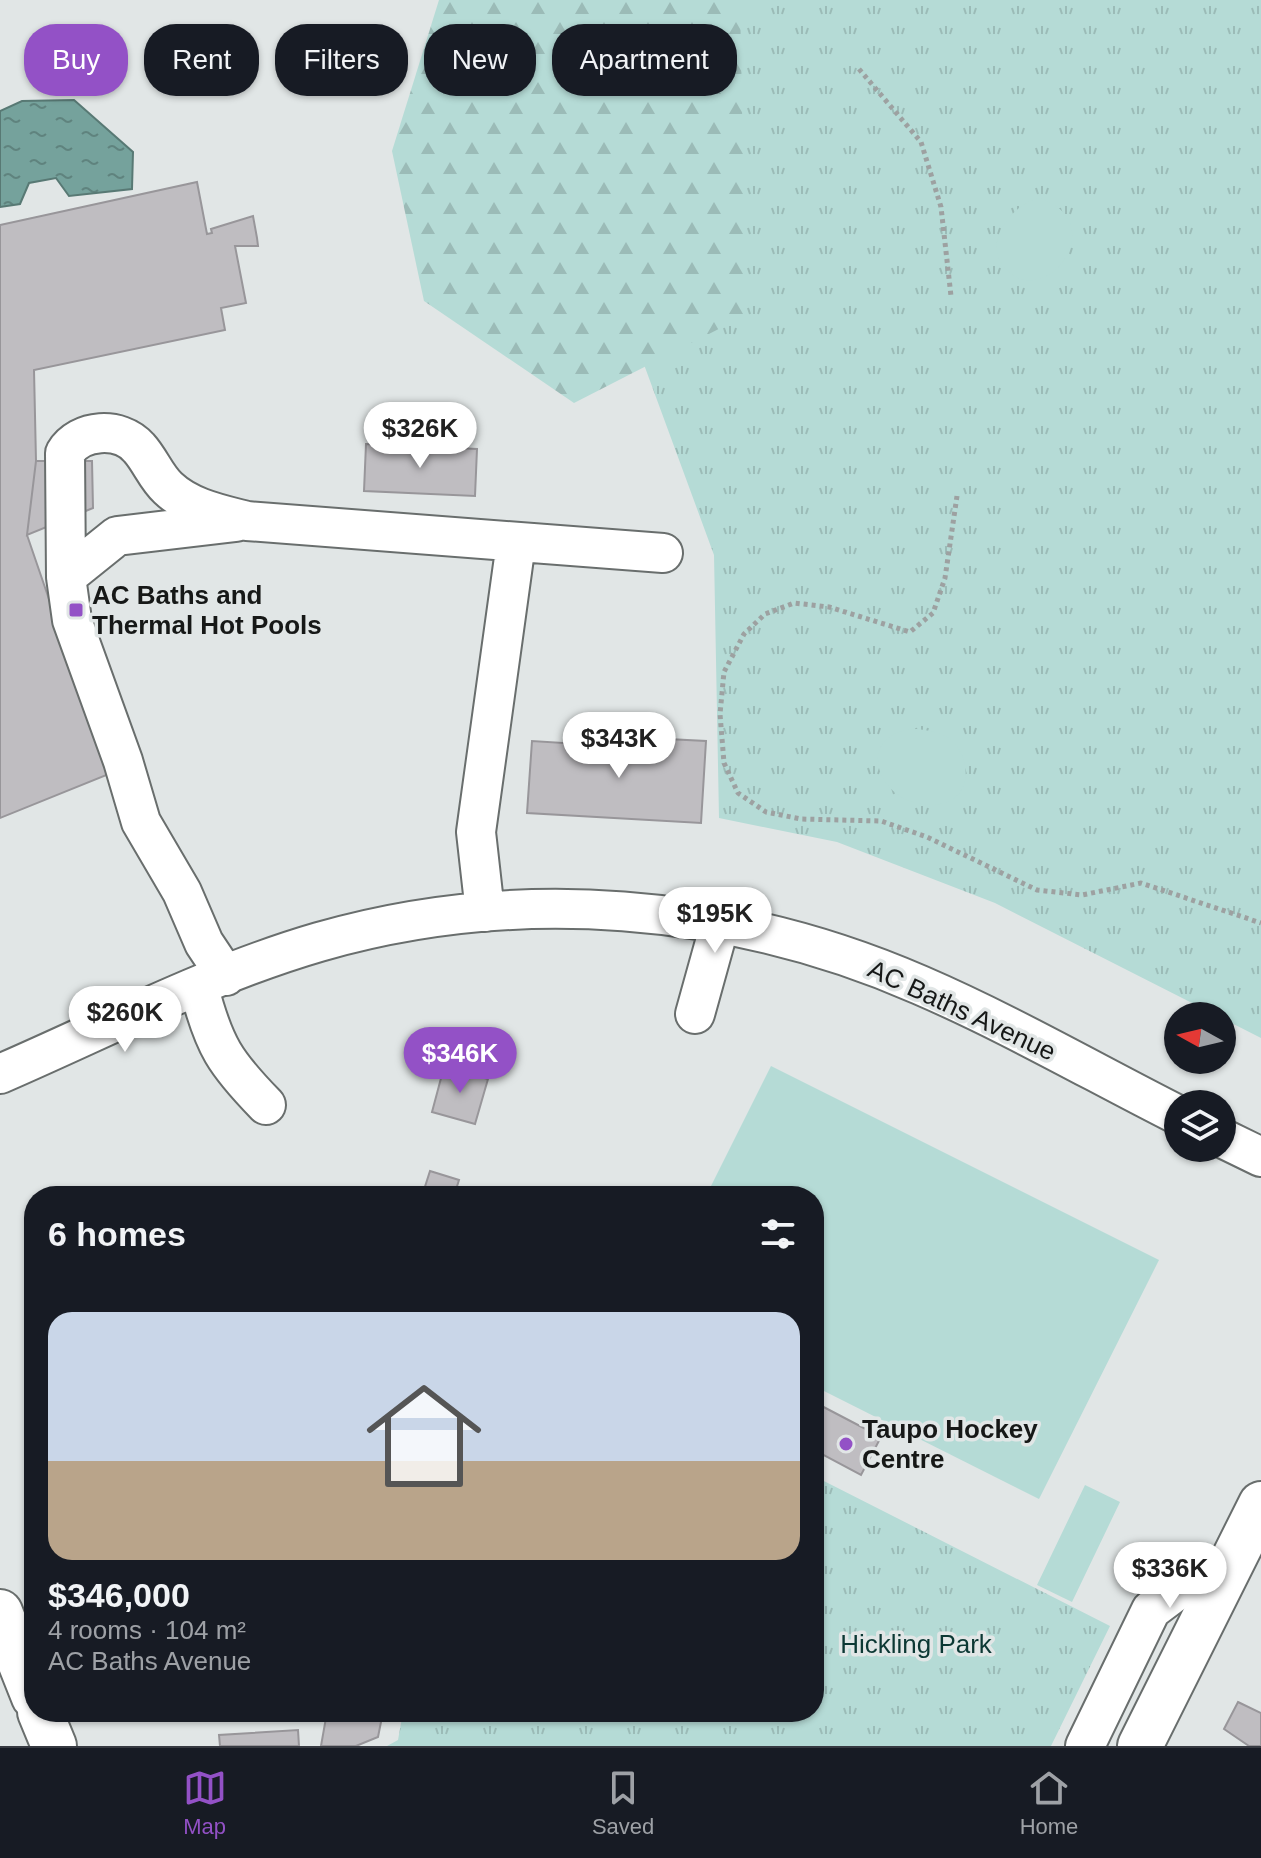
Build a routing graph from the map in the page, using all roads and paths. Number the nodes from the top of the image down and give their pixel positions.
1 (859, 69) dead end
2 (951, 296) dead end
3 (957, 496) dead end
4 (247, 521) junction
5 (516, 543) junction
6 (663, 553) dead end
7 (66, 577) junction
8 (485, 912) junction
9 (1261, 923) edge
10 (720, 924) junction
11 (212, 982) junction
12 (695, 1014) dead end
13 (0, 1074) edge
14 (266, 1105) dead end
15 (1164, 1108) edge
16 (1236, 1145) edge
17 (1261, 1157) edge
18 (1261, 1504) edge
19 (1221, 1584) junction
20 (0, 1612) edge
21 (24, 1672) edge
22 (44, 1722) edge
23 (54, 1746) edge
24 (1085, 1746) edge
25 (1140, 1746) edge

1 - 2 path
3 - 9 path
4 - 5 street
4 - 7 street
4 - 7 street
5 - 6 street
5 - 8 street
7 - 11 street
8 - 10 street, AC Baths Avenue
8 - 11 street, AC Baths Avenue
10 - 12 street
10 - 15 street, AC Baths Avenue
11 - 13 street, AC Baths Avenue
11 - 14 street
16 - 17 street
18 - 19 main road
19 - 24 street
19 - 25 main road
20 - 21 main road
22 - 23 main road

